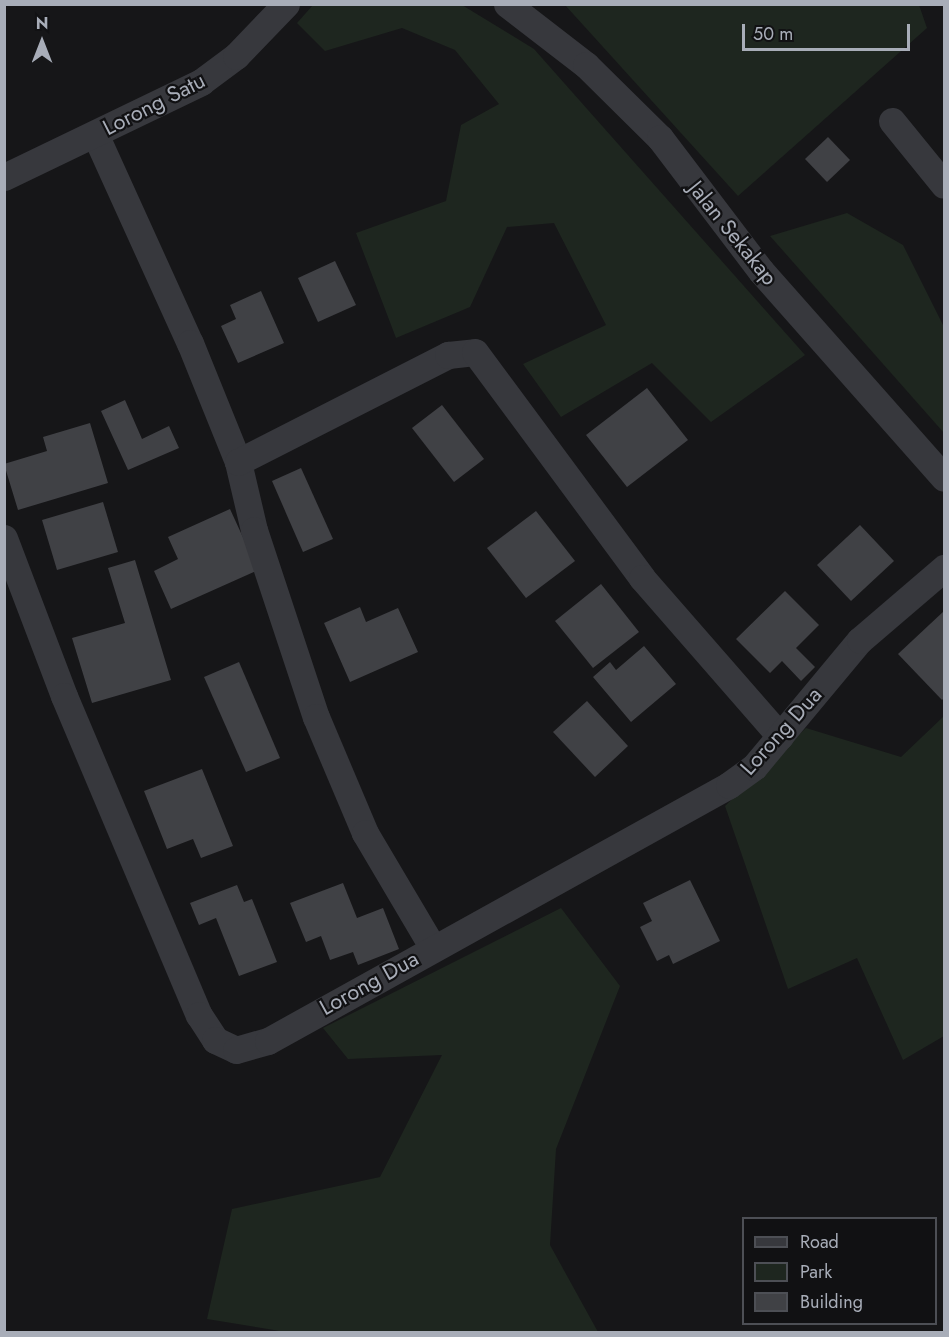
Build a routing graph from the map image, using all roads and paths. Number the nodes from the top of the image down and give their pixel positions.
1 (286, 4) edge
2 (507, 4) edge
3 (892, 121) dead end
4 (94, 134) junction
5 (4, 177) edge
6 (945, 185) edge
7 (238, 462) junction
8 (945, 478) edge
9 (4, 538) edge
10 (945, 568) edge
11 (780, 736) junction
12 (433, 948) junction

1 - 4 street, Lorong Satu
2 - 8 street, Jalan Sekakap
3 - 6 street
4 - 5 street, Lorong Satu
4 - 7 street
7 - 11 street
7 - 12 street
9 - 12 street, Lorong Dua
10 - 11 street, Lorong Dua
11 - 12 street, Lorong Dua

